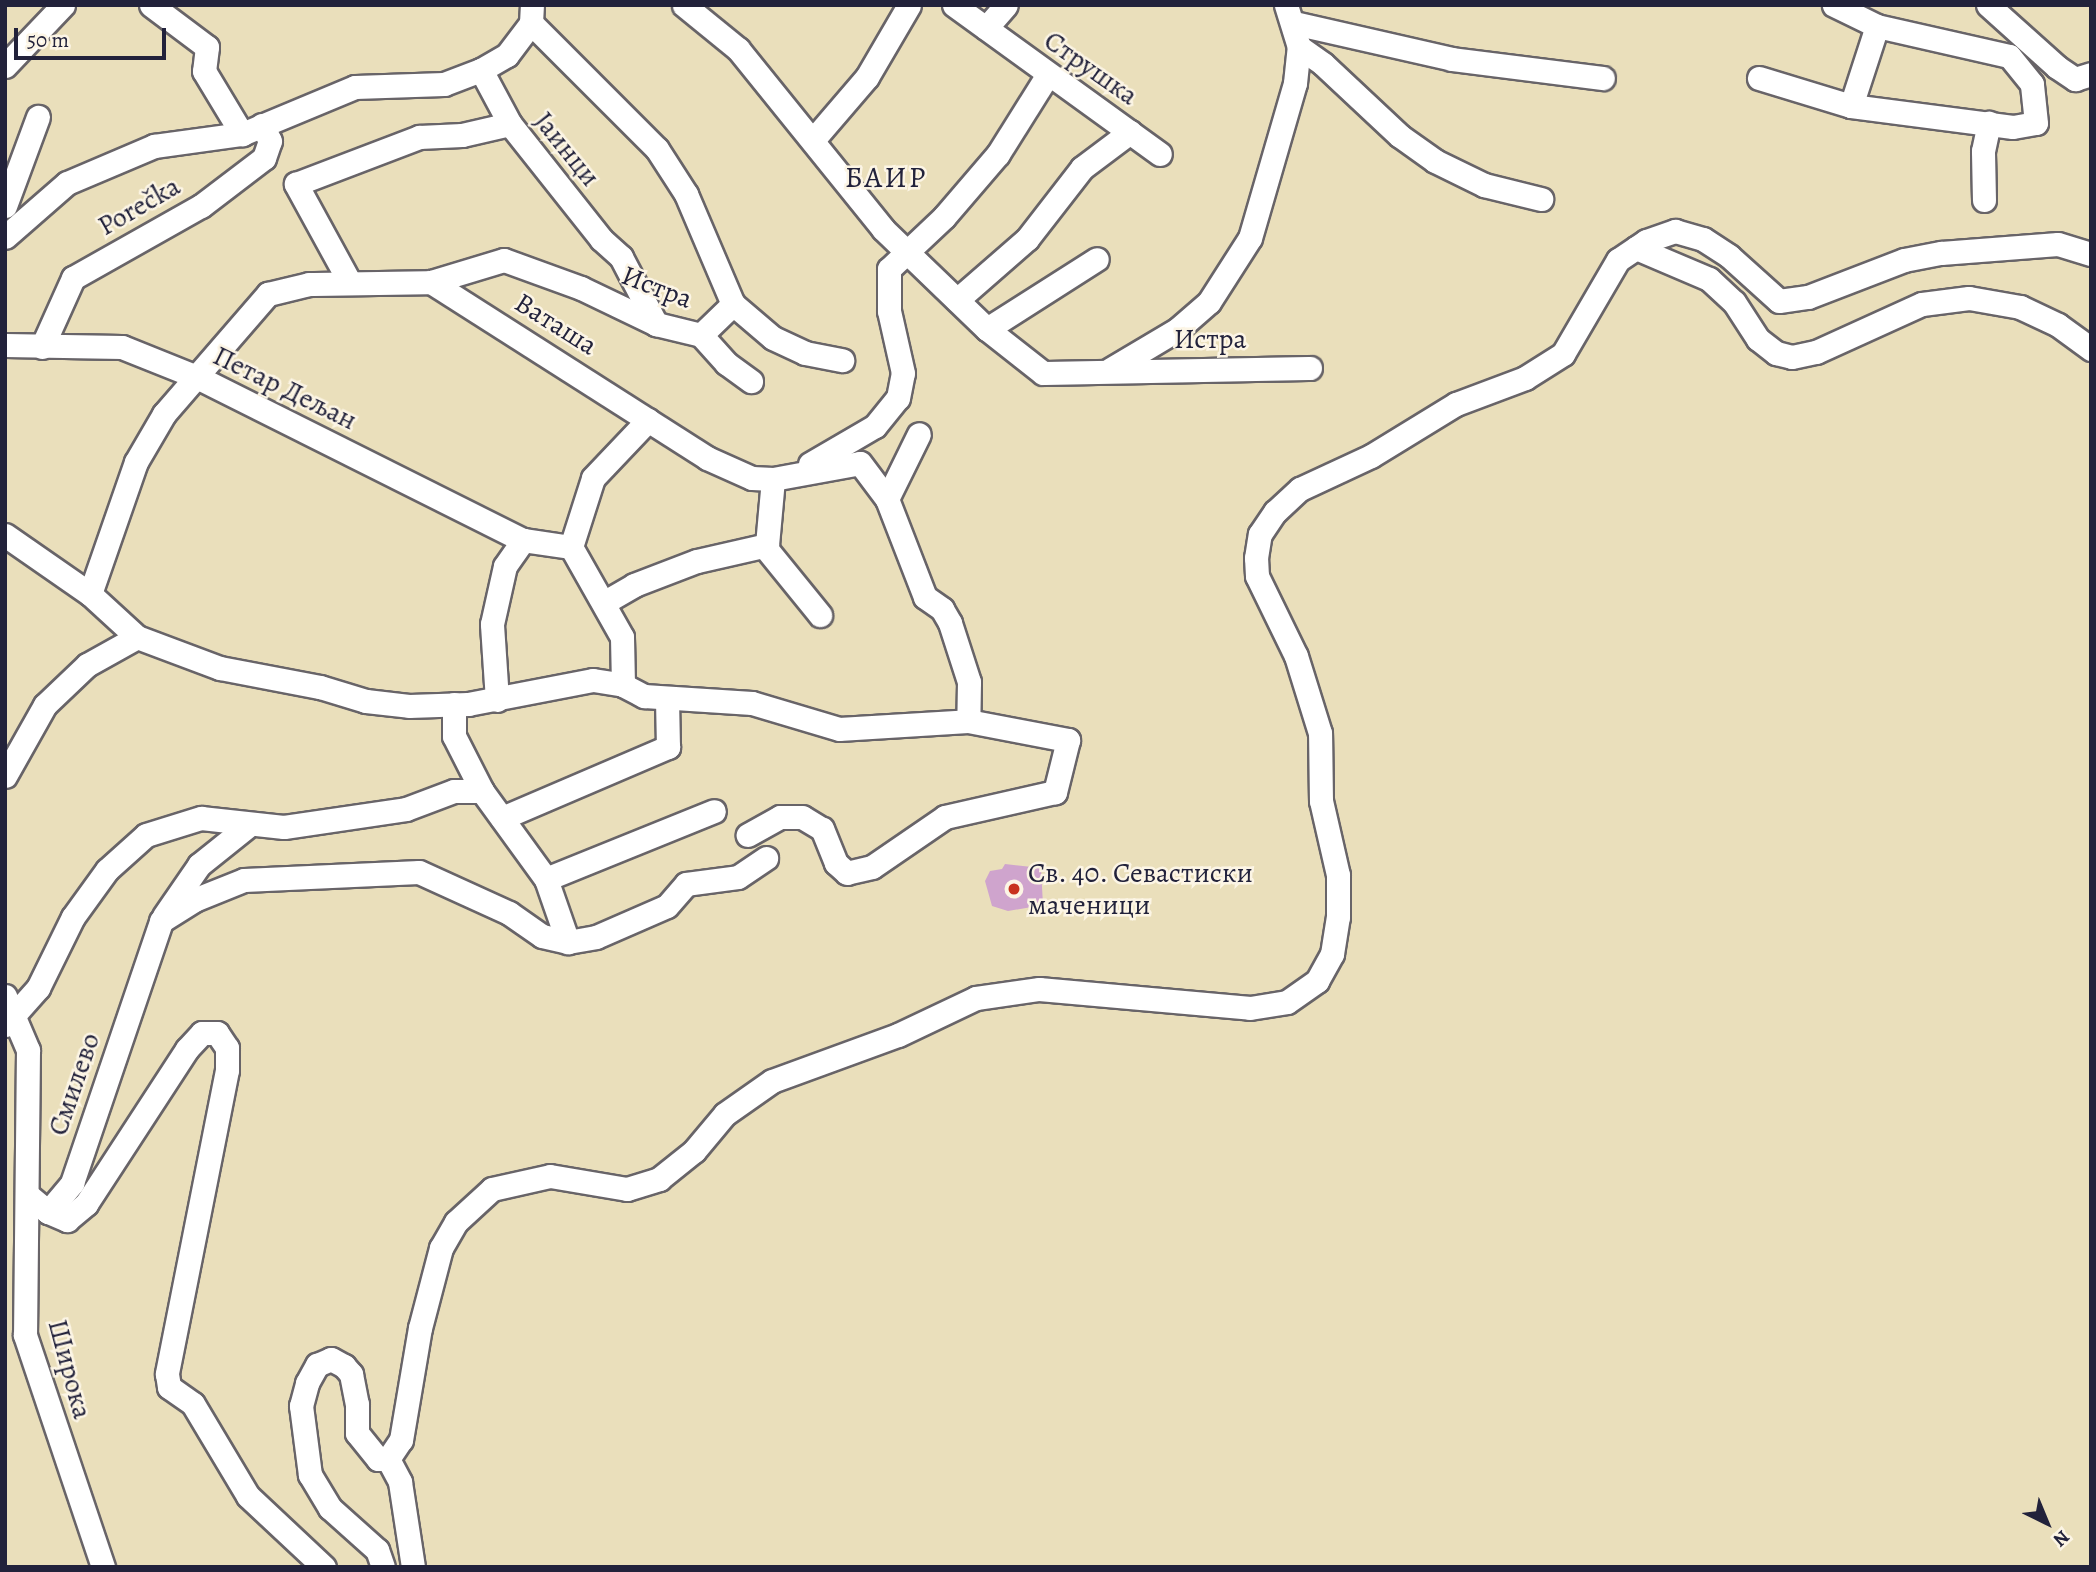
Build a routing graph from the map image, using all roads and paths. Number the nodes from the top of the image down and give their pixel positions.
1 (63, 5) edge
2 (151, 5) edge
3 (684, 5) edge
4 (909, 5) edge
5 (954, 5) edge
6 (1006, 5) edge
7 (1834, 5) edge
8 (1988, 5) edge
9 (531, 14) edge
10 (1290, 14) edge
11 (1877, 26) junction
12 (986, 29) junction
13 (1298, 47) junction
14 (5, 66) edge
15 (481, 70) junction
16 (2091, 74) edge
17 (1047, 76) junction
18 (1603, 78) dead end
19 (1759, 78) dead end
20 (1851, 106) junction
21 (38, 117) dead end
22 (1989, 123) junction
23 (510, 124) junction
24 (252, 129) junction
25 (1130, 132) junction
26 (813, 140) junction
27 (1160, 154) dead end
28 (1541, 199) dead end
29 (1984, 200) dead end
30 (5, 206) edge
31 (5, 237) edge
32 (1636, 248) junction
33 (905, 251) junction
34 (2091, 254) edge
35 (1097, 259) dead end
36 (349, 281) junction
37 (431, 282) junction
38 (957, 300) junction
39 (733, 304) junction
40 (656, 324) junction
41 (987, 329) junction
42 (701, 335) junction
43 (5, 345) edge
44 (41, 347) junction
45 (2091, 349) edge
46 (842, 360) dead end
47 (1110, 369) junction
48 (1310, 369) dead end
49 (198, 377) junction
50 (751, 381) dead end
51 (648, 419) junction
52 (919, 434) dead end
53 (784, 476) junction
54 (887, 499) junction
55 (5, 535) edge
56 (523, 540) junction
57 (764, 546) junction
58 (571, 547) junction
59 (90, 594) junction
60 (604, 602) junction
61 (820, 615) dead end
62 (136, 637) junction
63 (622, 685) junction
64 (667, 698) junction
65 (497, 699) junction
66 (454, 704) junction
67 (968, 721) junction
68 (5, 776) edge
69 (482, 791) junction
70 (714, 811) dead end
71 (502, 818) junction
72 (249, 825) junction
73 (748, 835) dead end
74 (766, 858) dead end
75 (546, 879) junction
76 (161, 921) junction
77 (568, 942) junction
78 (8, 1012) edge
79 (29, 1196) junction
80 (48, 1212) junction
81 (388, 1459) junction
82 (103, 1567) edge
83 (324, 1567) edge
84 (383, 1567) edge
85 (413, 1567) edge

1 - 14 street
2 - 24 street
3 - 26 street, Истра
4 - 26 street
5 - 12 street, Струшка
6 - 12 street
7 - 11 street
8 - 16 street
9 - 15 street
9 - 39 street
10 - 13 street
10 - 18 street
11 - 20 street
11 - 22 street
12 - 17 street, Струшка
13 - 28 street
13 - 47 street
15 - 23 street
15 - 24 street
17 - 25 street, Струшка
17 - 33 street
19 - 20 street
20 - 22 street
21 - 30 street
22 - 29 street
23 - 36 street, Јаинци
23 - 40 street, Јаинци
24 - 31 street
24 - 44 street, Porečka
25 - 27 street, Струшка
25 - 38 street
26 - 33 street, Истра
32 - 34 street
32 - 45 street
32 - 81 street
33 - 38 street, Истра
33 - 53 street
35 - 41 street
36 - 37 street
36 - 49 street
37 - 40 street, Истра
37 - 51 street, Ваташа
38 - 41 street, Истра
39 - 42 street, Истра
39 - 46 street, Истра
40 - 42 street, Истра
41 - 47 street, Истра
42 - 50 street
43 - 44 street, Петар Дељан
44 - 49 street, Петар Дељан
47 - 48 street, Истра
49 - 56 street, Петар Дељан
49 - 59 street
51 - 53 street, Ваташа
51 - 58 street
52 - 54 street
53 - 54 street, Ваташа
53 - 57 street
54 - 67 street, Ваташа
55 - 59 street
56 - 58 street, Петар Дељан
56 - 65 street
57 - 60 street
57 - 61 street
58 - 60 street
59 - 62 street
60 - 63 street
62 - 66 street
62 - 68 street
63 - 64 street
63 - 65 street
64 - 67 street
64 - 71 street
65 - 66 street
66 - 69 street
67 - 73 street
69 - 71 street
69 - 72 street
70 - 75 street
71 - 75 street
72 - 76 street
72 - 78 street
74 - 77 street
75 - 77 street
76 - 77 street
76 - 80 street, Смилево
78 - 79 street, Широка
79 - 80 street
79 - 82 street, Широка
80 - 83 street
81 - 84 street
81 - 85 street

